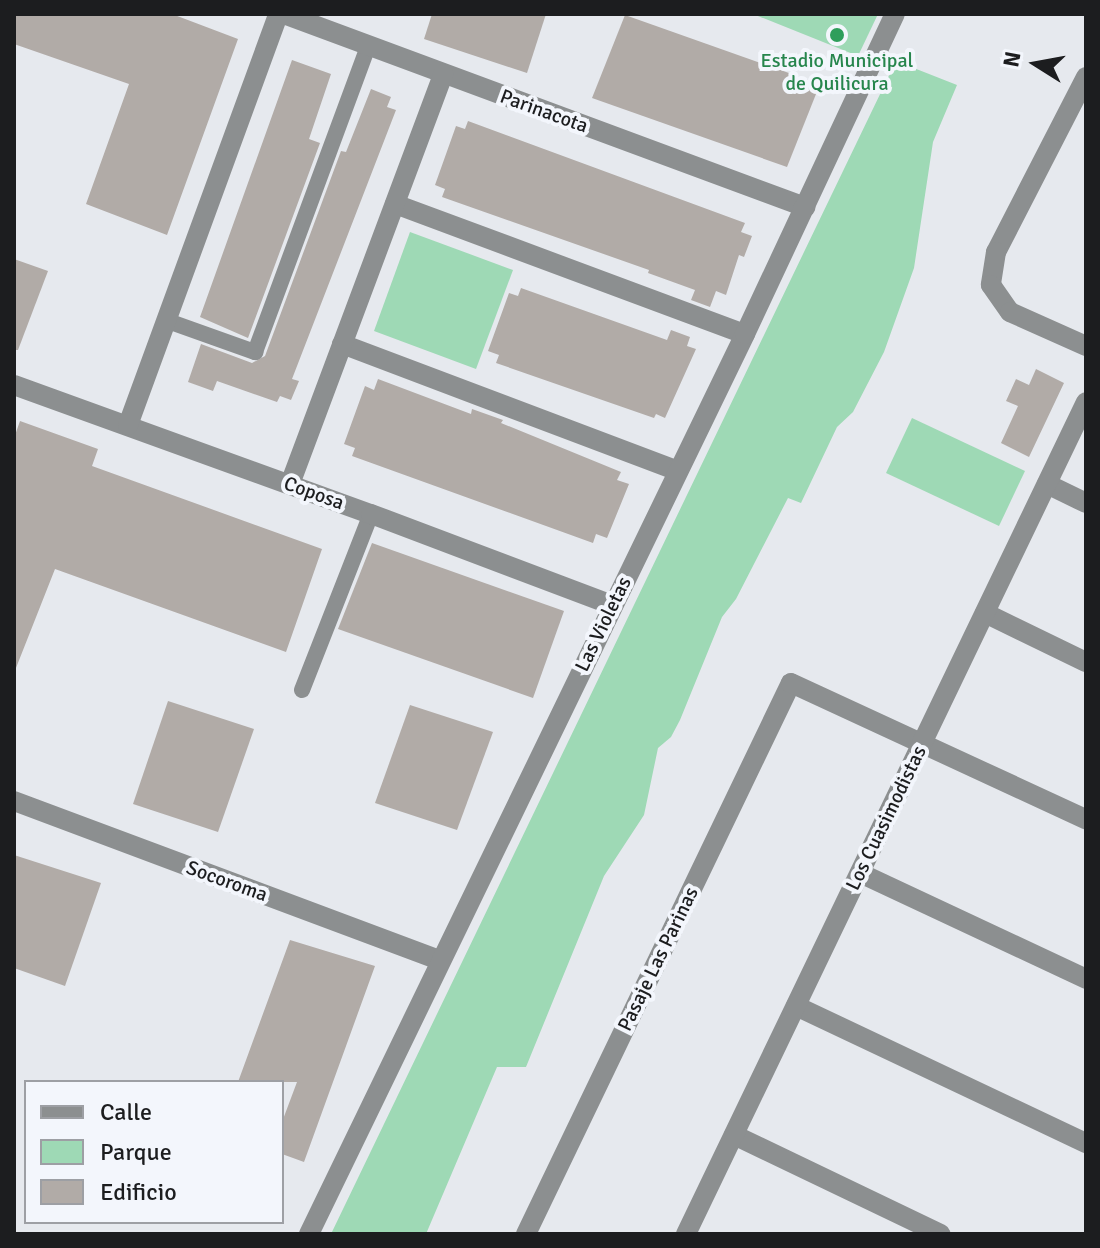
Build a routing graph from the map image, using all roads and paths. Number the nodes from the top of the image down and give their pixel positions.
1 (278, 14) edge
2 (284, 14) edge
3 (895, 14) edge
4 (368, 46) junction
5 (443, 74) junction
6 (1086, 77) edge
7 (395, 204) junction
8 (805, 207) junction
9 (165, 320) junction
10 (745, 334) junction
11 (342, 344) junction
12 (1086, 346) edge
13 (14, 385) edge
14 (1086, 402) edge
15 (128, 425) junction
16 (678, 471) junction
17 (290, 484) junction
18 (1047, 484) junction
19 (1086, 503) edge
20 (371, 514) junction
21 (612, 605) junction
22 (985, 613) junction
23 (1086, 662) edge
24 (302, 690) dead end
25 (923, 741) junction
26 (14, 801) edge
27 (1086, 819) edge
28 (860, 873) junction
29 (440, 960) junction
30 (1086, 979) edge
31 (796, 1006) junction
32 (734, 1135) junction
33 (1084, 1136) edge
34 (309, 1234) edge
35 (526, 1234) edge
36 (686, 1234) edge
37 (941, 1234) edge

1 - 9 street
2 - 4 street, Parinacota
3 - 8 street, Las Violetas
4 - 5 street, Parinacota
4 - 9 lane
5 - 7 street
5 - 8 street, Parinacota
6 - 12 street
7 - 10 street
7 - 11 street
8 - 10 street, Las Violetas
9 - 15 street
10 - 16 street, Las Violetas
11 - 16 street
11 - 17 street
13 - 15 street, Coposa
14 - 18 street, Los Cuasimodistas
15 - 17 street, Coposa
16 - 21 street, Las Violetas
17 - 20 street, Coposa
18 - 19 street
18 - 22 street, Los Cuasimodistas
20 - 21 street, Coposa
20 - 24 lane
21 - 29 street, Las Violetas
22 - 23 street
22 - 25 street, Los Cuasimodistas
25 - 27 street
25 - 28 street, Los Cuasimodistas
25 - 35 street, Pasaje Las Parinas
26 - 29 street, Socoroma
28 - 30 street
28 - 31 street, Los Cuasimodistas
29 - 34 street, Las Violetas
31 - 32 street, Los Cuasimodistas
31 - 33 street
32 - 36 street, Los Cuasimodistas
32 - 37 street

